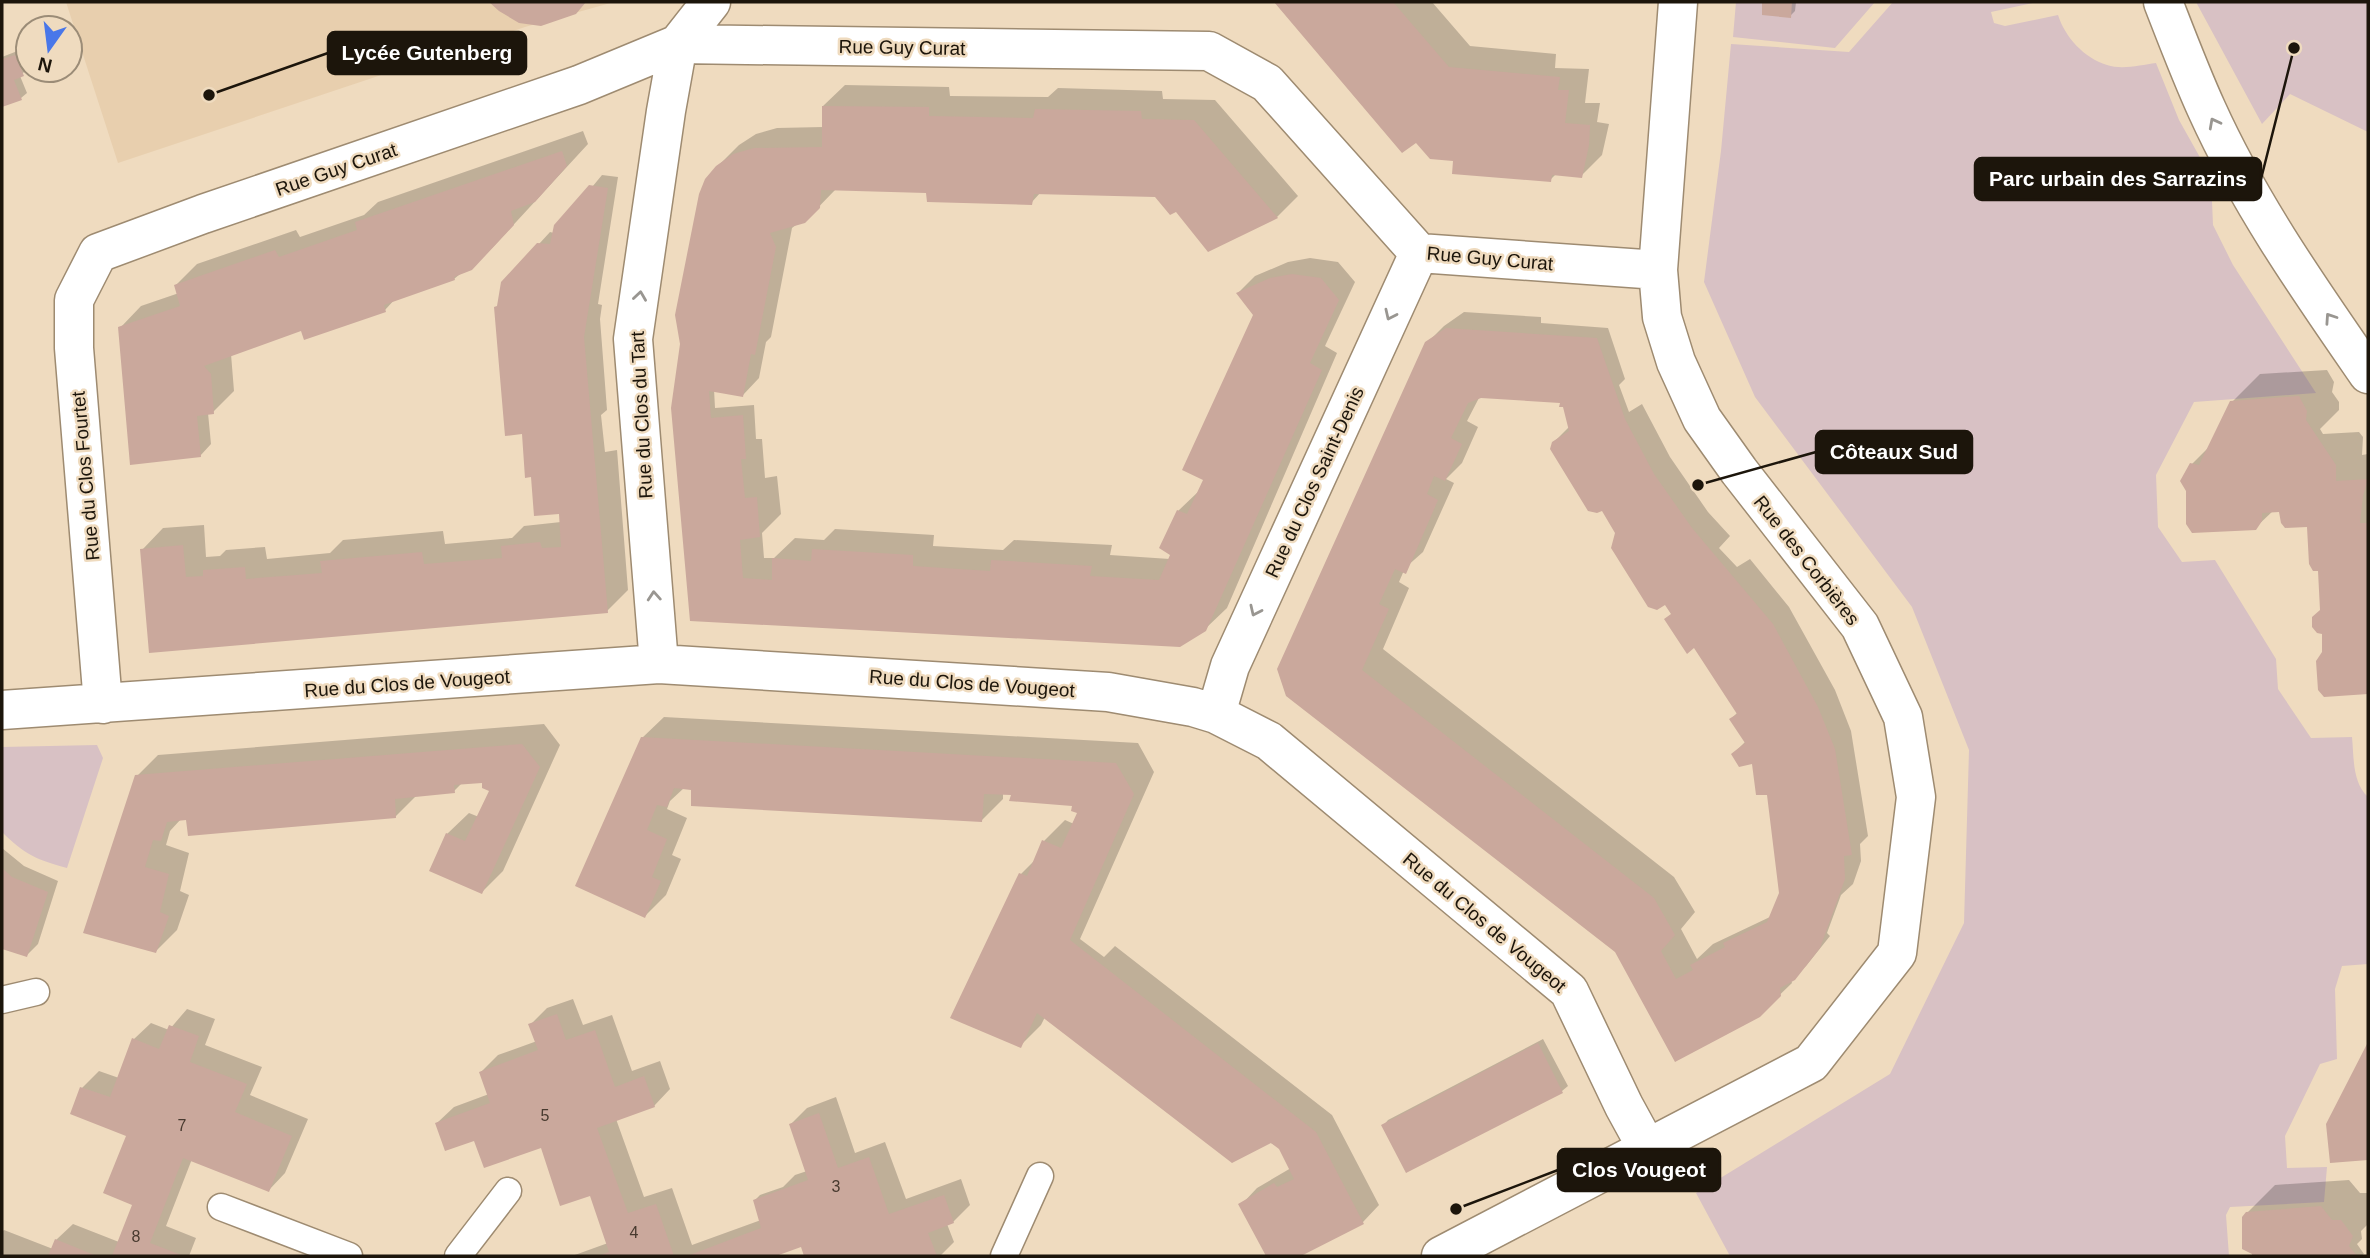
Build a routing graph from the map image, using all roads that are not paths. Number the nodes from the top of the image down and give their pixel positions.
1 (711, 2) edge
2 (1678, 2) edge
3 (2163, 2) edge
4 (678, 44) junction
5 (98, 253) joint
6 (1419, 253) junction
7 (1658, 270) junction
8 (2368, 374) edge
9 (659, 664) junction
10 (103, 704) junction
11 (2, 710) edge
12 (1216, 714) junction
13 (36, 992) dead end
14 (2, 1000) edge
15 (1647, 1148) junction
16 (1040, 1176) dead end
17 (508, 1191) dead end
18 (221, 1207) dead end
19 (349, 1256) edge
20 (458, 1256) edge
21 (1004, 1256) edge
22 (1441, 1256) edge

1 - 4 street
2 - 7 street, Rue des Corbières
8 -> 3 street
4 - 5 street, Rue Guy Curat
4 - 6 street, Rue Guy Curat
9 -> 4 street, Rue du Clos du Tart
5 - 10 street, Rue du Clos Fourtet
6 - 7 street, Rue Guy Curat
6 -> 12 street, Rue du Clos Saint-Denis
7 - 15 street, Rue des Corbières
9 - 10 street, Rue du Clos de Vougeot
9 - 12 street, Rue du Clos de Vougeot
10 - 11 street, Rue du Clos de Vougeot
12 - 15 street, Rue du Clos de Vougeot
13 - 14 lane
15 - 22 street, Rue des Corbières
16 - 21 lane
17 - 20 lane
18 - 19 lane

